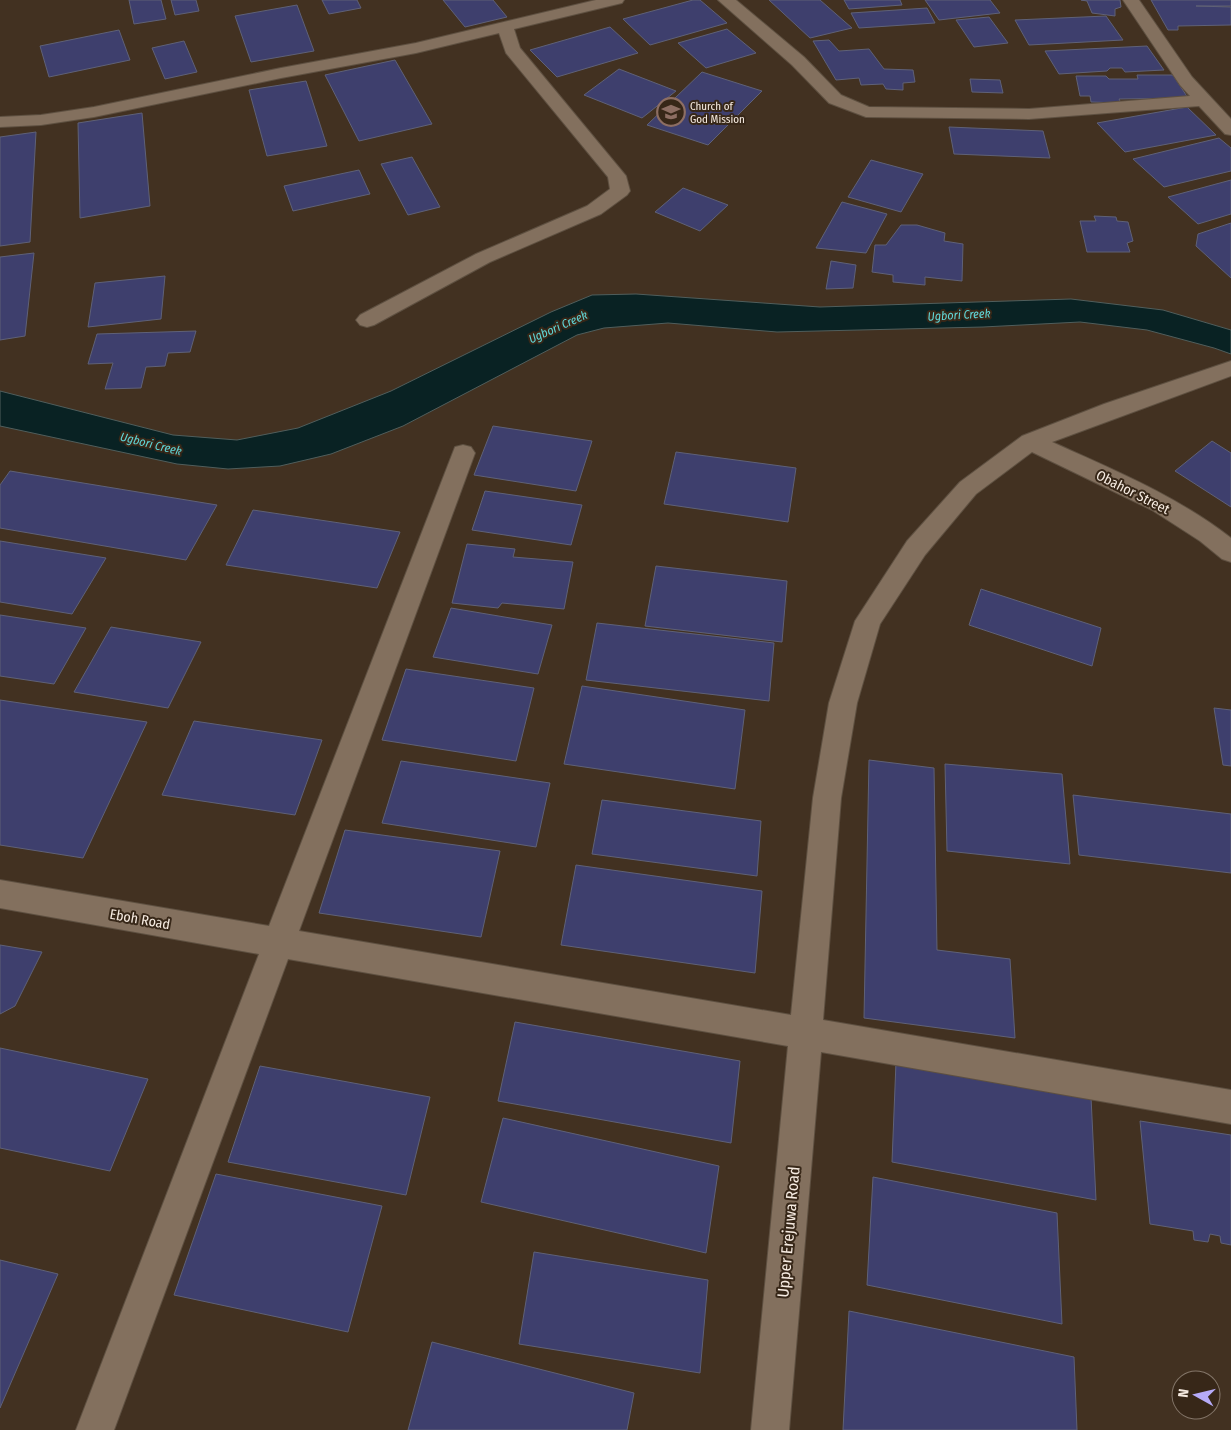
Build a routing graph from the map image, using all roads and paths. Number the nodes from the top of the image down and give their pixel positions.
1 (616, 0) edge
2 (726, 0) edge
3 (1131, 0) edge
4 (505, 26) junction
5 (1202, 100) junction
6 (0, 122) edge
7 (1231, 130) edge
8 (367, 320) dead end
9 (1231, 368) edge
10 (1030, 442) junction
11 (463, 453) dead end
12 (1231, 552) edge
13 (0, 894) edge
14 (280, 943) junction
15 (806, 1034) junction
16 (1231, 1107) edge
17 (95, 1430) edge
18 (770, 1430) edge

1 - 4 street
2 - 5 street
3 - 5 street
4 - 6 street
4 - 8 street
5 - 7 street
9 - 10 street, Upper Erejuwa Road
10 - 12 street, Obahor Street
10 - 15 street, Upper Erejuwa Road
11 - 14 street
13 - 14 street, Eboh Road
14 - 15 street, Eboh Road
14 - 17 street
15 - 16 street, Eboh Road
15 - 18 street, Upper Erejuwa Road

